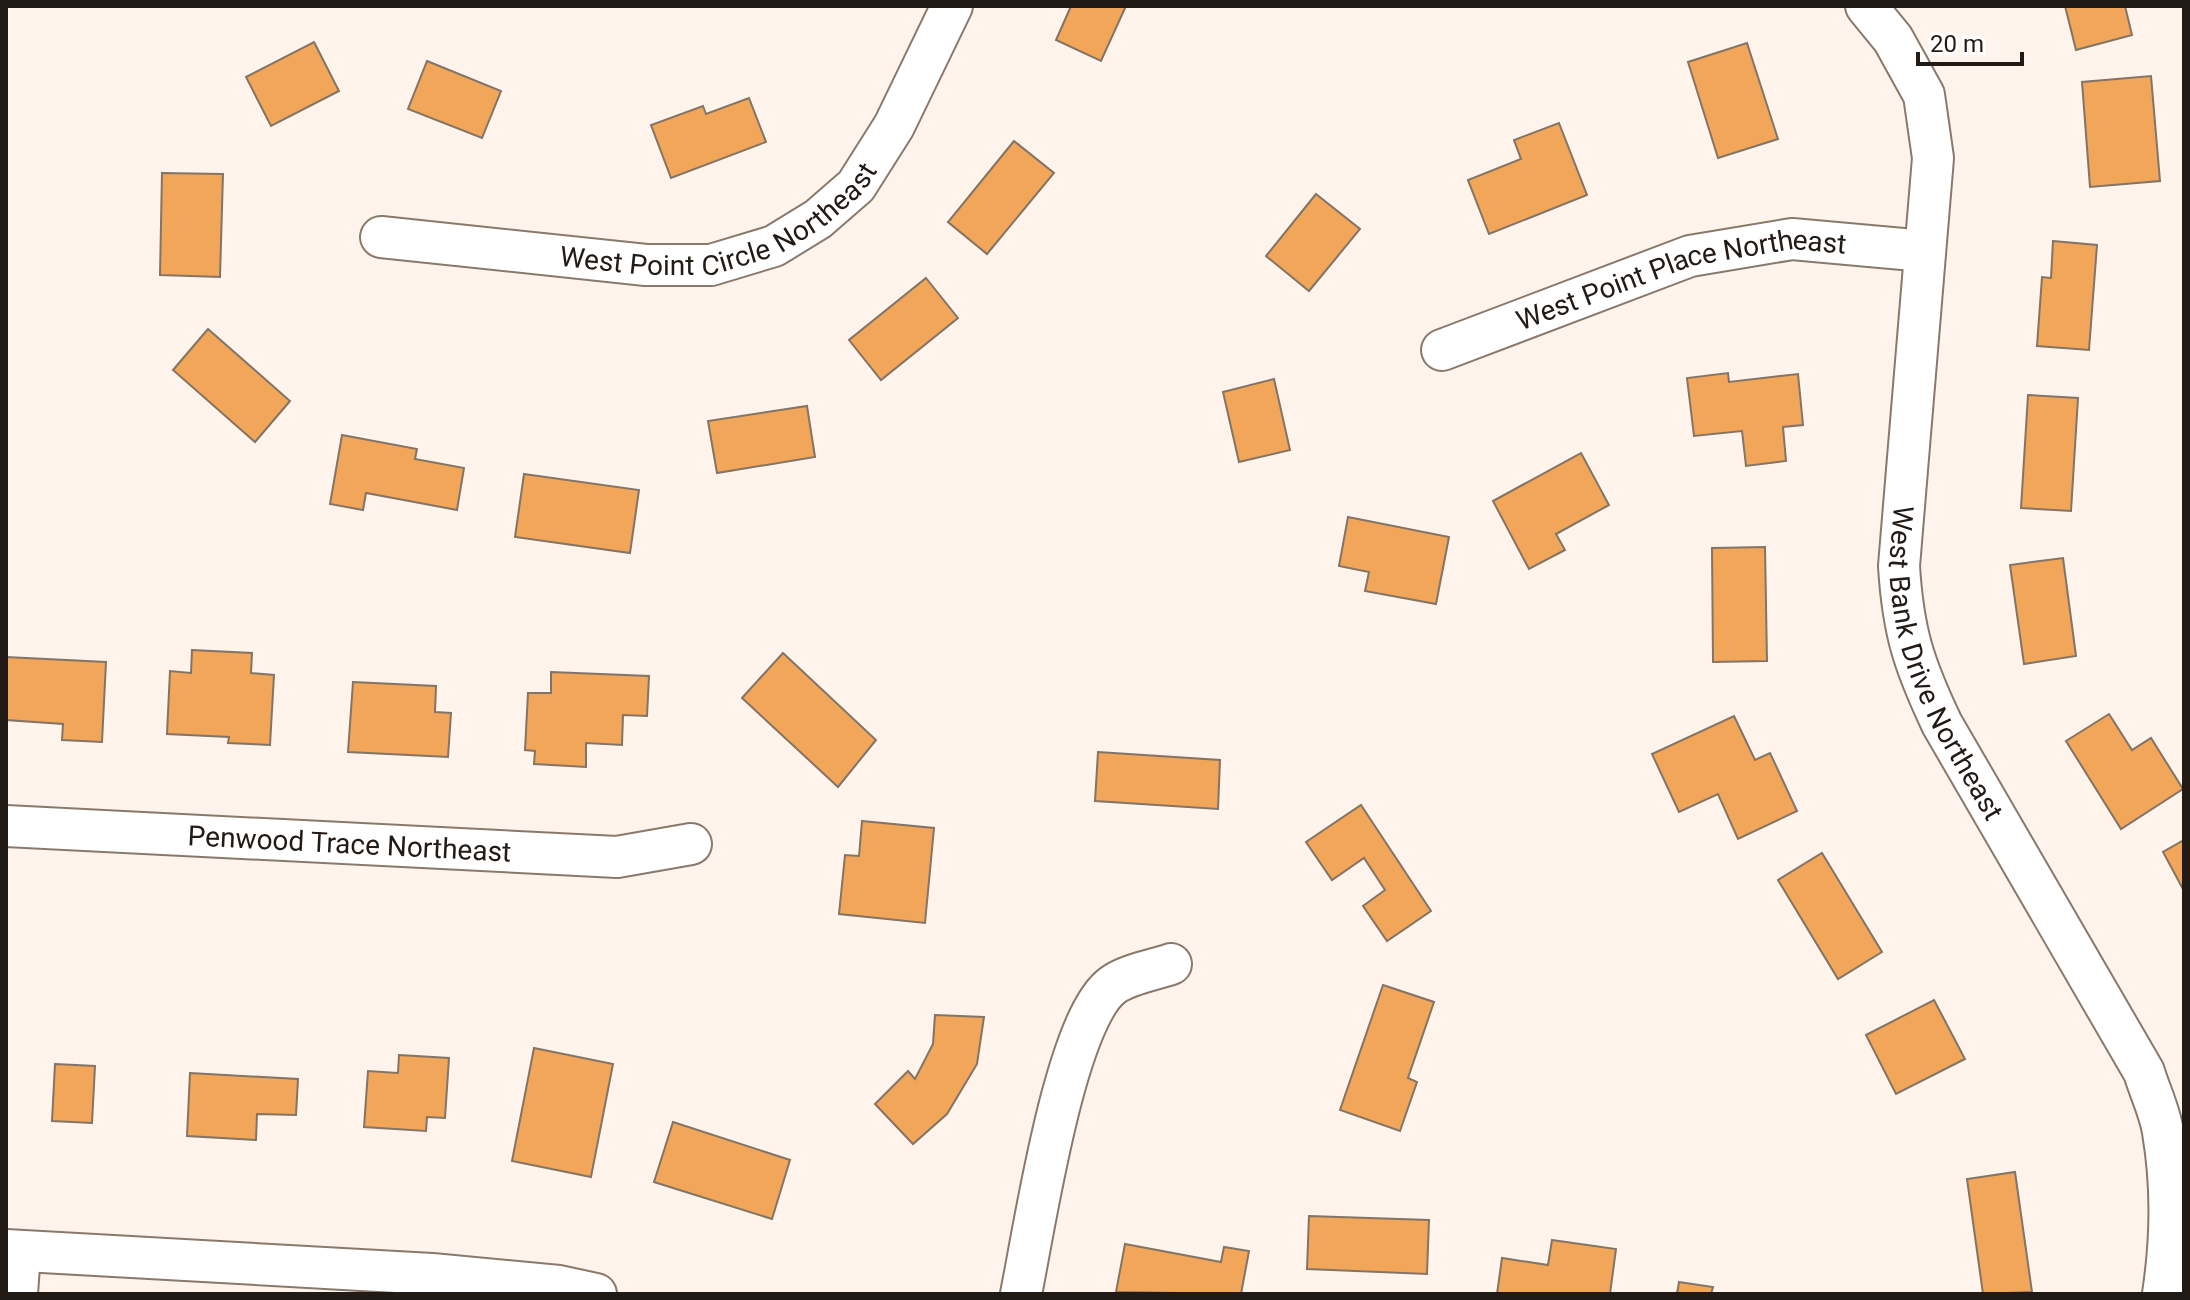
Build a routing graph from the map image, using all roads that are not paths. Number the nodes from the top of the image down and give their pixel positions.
1 (952, 6) edge
2 (1866, 6) edge
3 (381, 237) dead end
4 (1925, 251) junction
5 (1442, 350) dead end
6 (6, 826) edge
7 (691, 844) dead end
8 (1171, 964) dead end
9 (13, 1251) edge
10 (17, 1294) edge
11 (596, 1294) edge
12 (1021, 1294) edge
13 (2163, 1294) edge

1 - 3 street, West Point Circle Northeast
2 - 4 street, West Bank Drive Northeast
4 - 5 street, West Point Place Northeast
4 - 13 street, West Bank Drive Northeast
6 - 7 street, Penwood Trace Northeast
8 - 12 street
9 - 10 street
9 - 11 street

